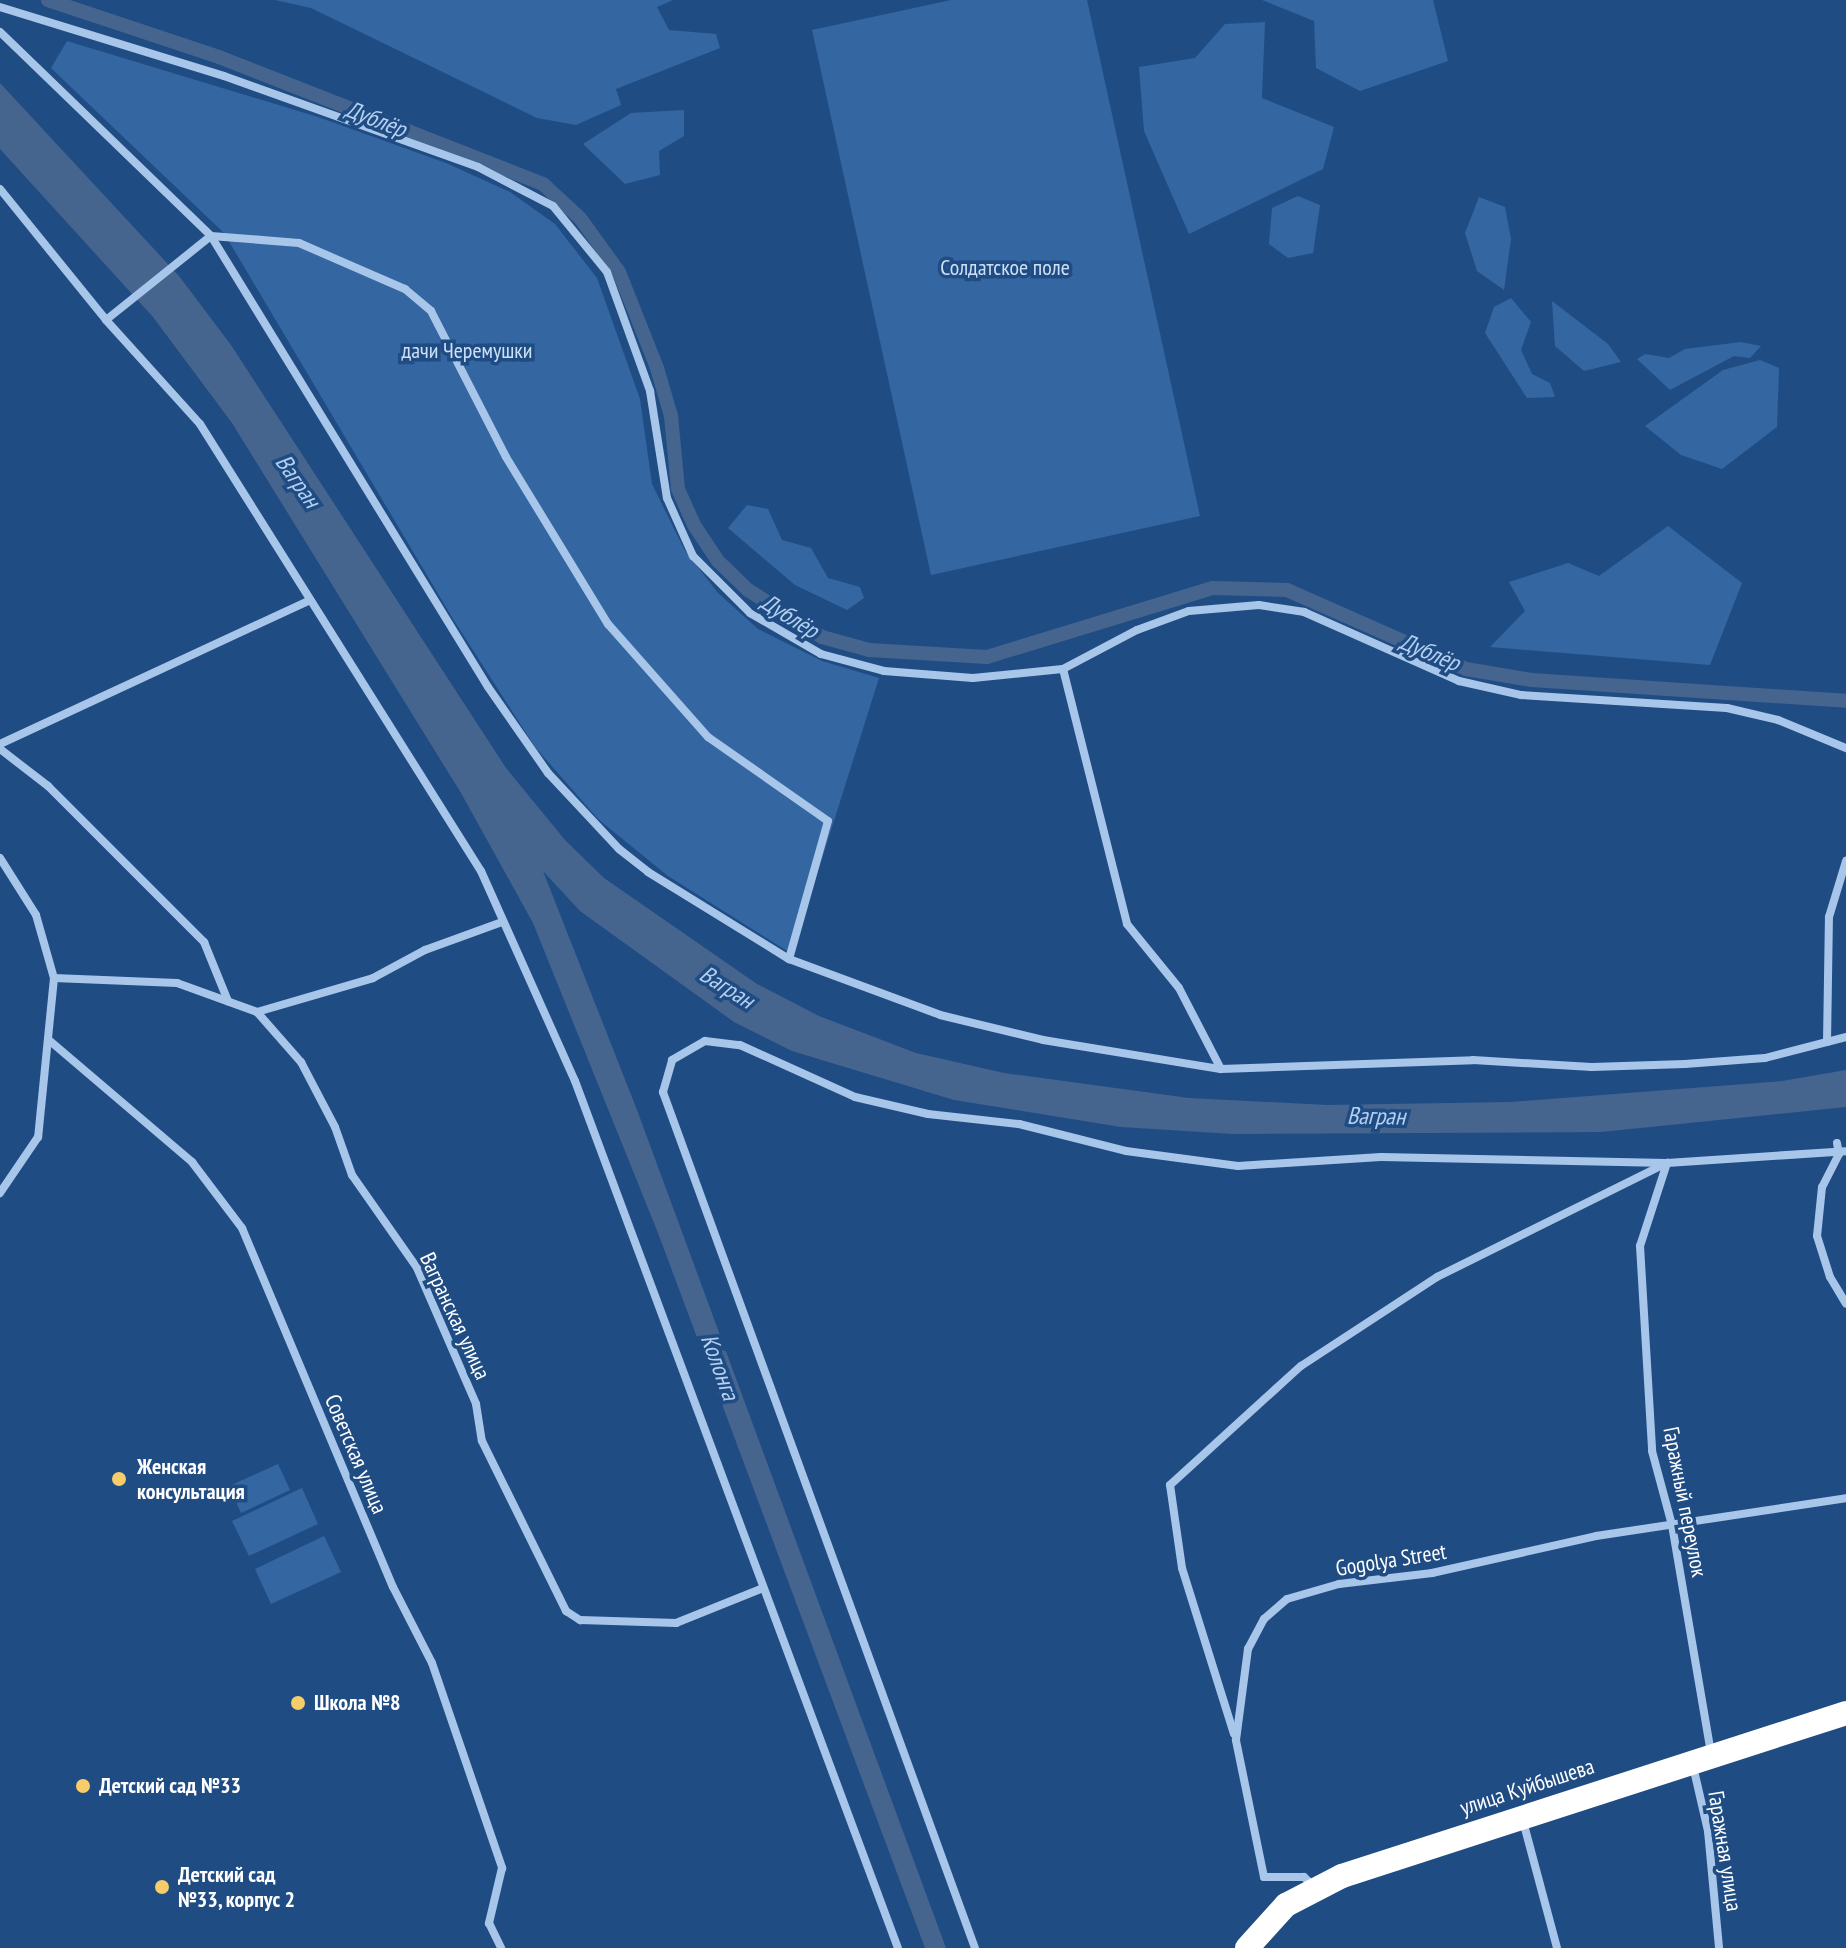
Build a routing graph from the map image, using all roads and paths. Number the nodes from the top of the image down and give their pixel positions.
1 (0, 7) edge
2 (0, 32) edge
3 (0, 189) edge
4 (208, 239) junction
5 (106, 320) junction
6 (310, 600) junction
7 (1063, 669) junction
8 (0, 746) edge
9 (1846, 748) edge
10 (0, 858) edge
11 (1846, 861) edge
12 (502, 922) junction
13 (789, 959) junction
14 (54, 978) junction
15 (228, 1001) junction
16 (257, 1012) junction
17 (1846, 1037) edge
18 (50, 1041) junction
19 (1827, 1042) junction
20 (1221, 1069) junction
21 (1837, 1143) dead end
22 (1842, 1153) edge
23 (1667, 1163) junction
24 (0, 1193) edge
25 (1846, 1304) edge
26 (1846, 1498) edge
27 (1672, 1525) junction
28 (763, 1588) junction
29 (1846, 1713) edge
30 (1236, 1740) junction
31 (1701, 1758) junction
32 (1522, 1817) junction
33 (1315, 1887) junction
34 (501, 1948) edge
35 (898, 1948) edge
36 (975, 1948) edge
37 (1247, 1948) edge
38 (1557, 1948) edge
39 (1719, 1948) edge

1 - 7 street
2 - 4 street
3 - 5 street
4 - 5 street
4 - 13 street
4 - 13 street
5 - 6 street
6 - 8 street
6 - 12 street
7 - 9 street
7 - 20 street
8 - 15 street
10 - 14 street
11 - 19 street
12 - 16 street
12 - 28 street
13 - 20 street
14 - 15 street
14 - 18 street
15 - 16 street
16 - 28 street, Вагранская улица
17 - 19 street
18 - 24 street
18 - 34 street, Советская улица
19 - 20 street
21 - 22 street
22 - 23 street
22 - 25 street
23 - 27 street, Гаражный переулок
23 - 30 street
23 - 36 street
26 - 27 street, Gogolya Street
27 - 30 street, Gogolya Street
27 - 31 street, Гаражный переулок
28 - 35 street
29 - 31 highway, улица Куйбышева
30 - 33 street, Gogolya Street
31 - 32 highway, улица Куйбышева
31 - 39 street, Гаражная улица
32 - 33 highway, улица Куйбышева
32 - 38 street
33 - 37 highway, улица Куйбышева

